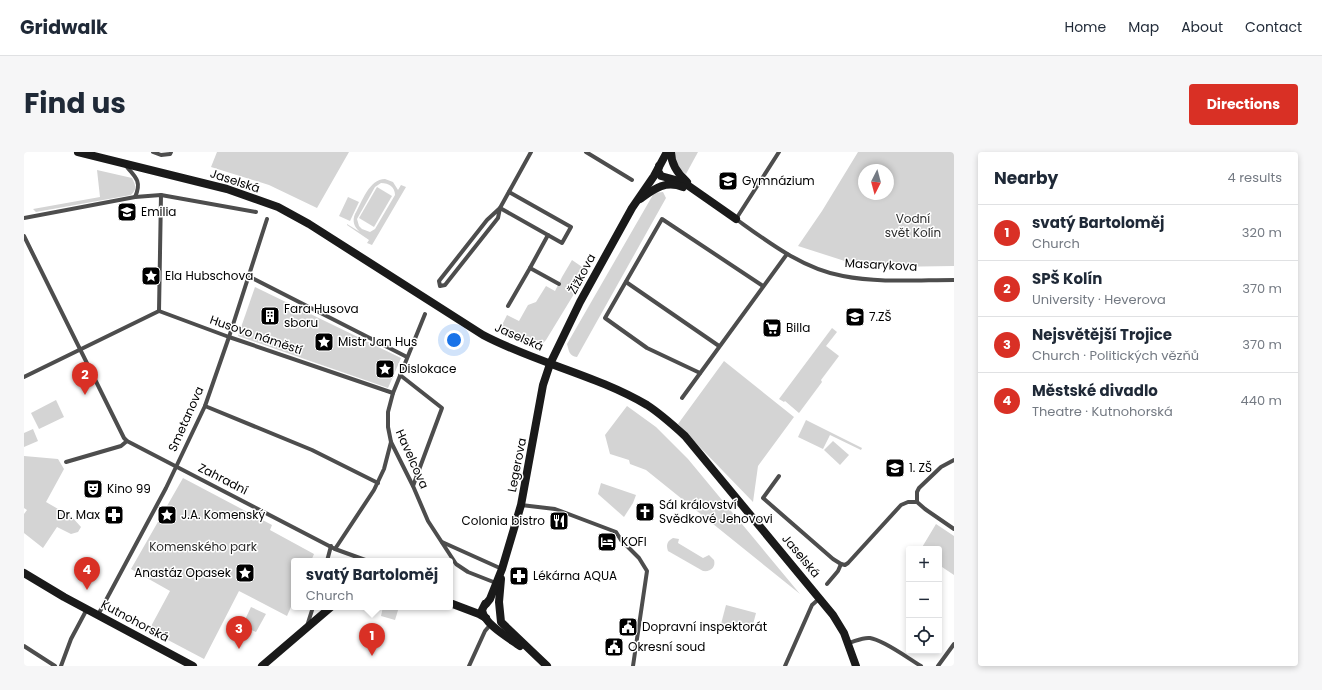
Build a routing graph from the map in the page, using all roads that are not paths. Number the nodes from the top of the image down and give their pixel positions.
1 (78, 152) edge
2 (153, 152) edge
3 (531, 152) edge
4 (586, 152) edge
5 (667, 152) edge
6 (671, 152) edge
7 (779, 152) edge
8 (170, 153) edge
9 (123, 162) junction
10 (659, 164) junction
11 (674, 165) junction
12 (667, 177) junction
13 (632, 180) dead end
14 (509, 192) junction
15 (161, 195) junction
16 (135, 197) junction
17 (707, 199) junction
18 (637, 200) junction
19 (500, 208) junction
20 (256, 212) dead end
21 (24, 218) edge
22 (267, 219) dead end
23 (736, 219) junction
24 (548, 235) junction
25 (24, 236) edge
26 (787, 254) junction
27 (530, 268) junction
28 (248, 276) junction
29 (954, 280) edge
30 (626, 282) junction
31 (559, 284) dead end
32 (763, 286) junction
33 (508, 306) dead end
34 (159, 310) junction
35 (425, 314) dead end
36 (229, 337) junction
37 (719, 346) junction
38 (80, 349) junction
39 (407, 358) junction
40 (550, 364) junction
41 (700, 373) junction
42 (400, 375) junction
43 (24, 377) edge
44 (393, 393) junction
45 (682, 398) dead end
46 (205, 406) junction
47 (127, 441) junction
48 (391, 442) junction
49 (954, 460) edge
50 (66, 462) dead end
51 (176, 466) junction
52 (779, 476) dead end
53 (378, 483) junction
54 (413, 486) junction
55 (916, 502) junction
56 (521, 505) junction
57 (954, 529) edge
58 (442, 542) junction
59 (333, 548) junction
60 (328, 558) edge
61 (360, 558) edge
62 (841, 564) junction
63 (502, 569) junction
64 (24, 573) edge
65 (496, 582) junction
66 (827, 584) dead end
67 (820, 598) junction
68 (453, 603) edge
69 (453, 603) edge
70 (486, 604) junction
71 (87, 609) junction
72 (312, 610) edge
73 (326, 610) edge
74 (500, 610) junction
75 (98, 615) junction
76 (488, 621) junction
77 (307, 627) junction
78 (849, 643) junction
79 (954, 644) edge
80 (24, 646) edge
81 (545, 664) edge
82 (55, 666) edge
83 (61, 666) edge
84 (193, 666) edge
85 (262, 666) edge
86 (469, 666) edge
87 (633, 666) edge
88 (785, 666) edge
89 (856, 666) edge
90 (921, 666) edge
91 (938, 666) edge

1 - 9 street, Jaselská
2 - 8 street
3 - 14 street
4 - 13 street
5 - 10 street, Žižkova
6 - 11 street
7 - 23 street
9 - 16 street
9 - 40 street, Jaselská
10 - 11 street
10 - 12 street
10 - 18 street, Žižkova
11 - 12 street
11 - 17 street, Masarykova
12 - 17 street, Masarykova
12 - 18 street, Žižkova
14 - 19 street
14 - 24 street
15 - 16 street
15 - 20 street
15 - 34 street
16 - 21 street
17 - 18 street
17 - 23 street, Masarykova
18 - 40 street, Žižkova
19 - 19 street
19 - 24 street
22 - 28 street, Smetanova
23 - 26 street, Masarykova
24 - 27 street
25 - 38 street
26 - 29 street, Masarykova
26 - 32 street
27 - 31 street
27 - 33 street
28 - 36 street, Smetanova
28 - 39 street
30 - 32 street
30 - 37 street
30 - 41 street
32 - 37 street
34 - 36 street, Husovo náměstí
34 - 38 street
35 - 39 street, Havelcova
36 - 44 street, Husovo náměstí
36 - 46 street, Smetanova
37 - 41 street
38 - 43 street
38 - 47 street
39 - 42 street, Havelcova
40 - 56 street, Legerova
40 - 67 street, Jaselská
41 - 45 street
42 - 44 street, Havelcova
42 - 54 street
44 - 48 street, Havelcova
46 - 51 street, Smetanova
46 - 53 street
47 - 50 street
47 - 51 street, Zahradní
48 - 53 street
48 - 54 street, Havelcova
49 - 55 street
51 - 59 street, Zahradní
51 - 75 street, Smetanova
52 - 62 street
53 - 59 street
54 - 58 street, Havelcova
55 - 57 street
55 - 62 street
56 - 63 street, Legerova
56 - 87 street
58 - 63 street
58 - 65 street, Havelcova
59 - 60 street
59 - 61 street, Zahradní
62 - 66 street
63 - 65 street, Legerova
63 - 74 street, Legerova
64 - 71 street, Kutnohorská
65 - 70 street, Legerova
67 - 78 street, Jaselská
67 - 88 street
68 - 70 street
69 - 76 street
70 - 74 street
70 - 76 street
71 - 75 street, Kutnohorská
71 - 83 street
72 - 77 street
73 - 77 street
74 - 76 street
74 - 81 street
75 - 84 street, Kutnohorská
76 - 81 street
76 - 86 street
77 - 85 street
78 - 89 street, Jaselská
78 - 90 street
79 - 91 street
80 - 82 street

